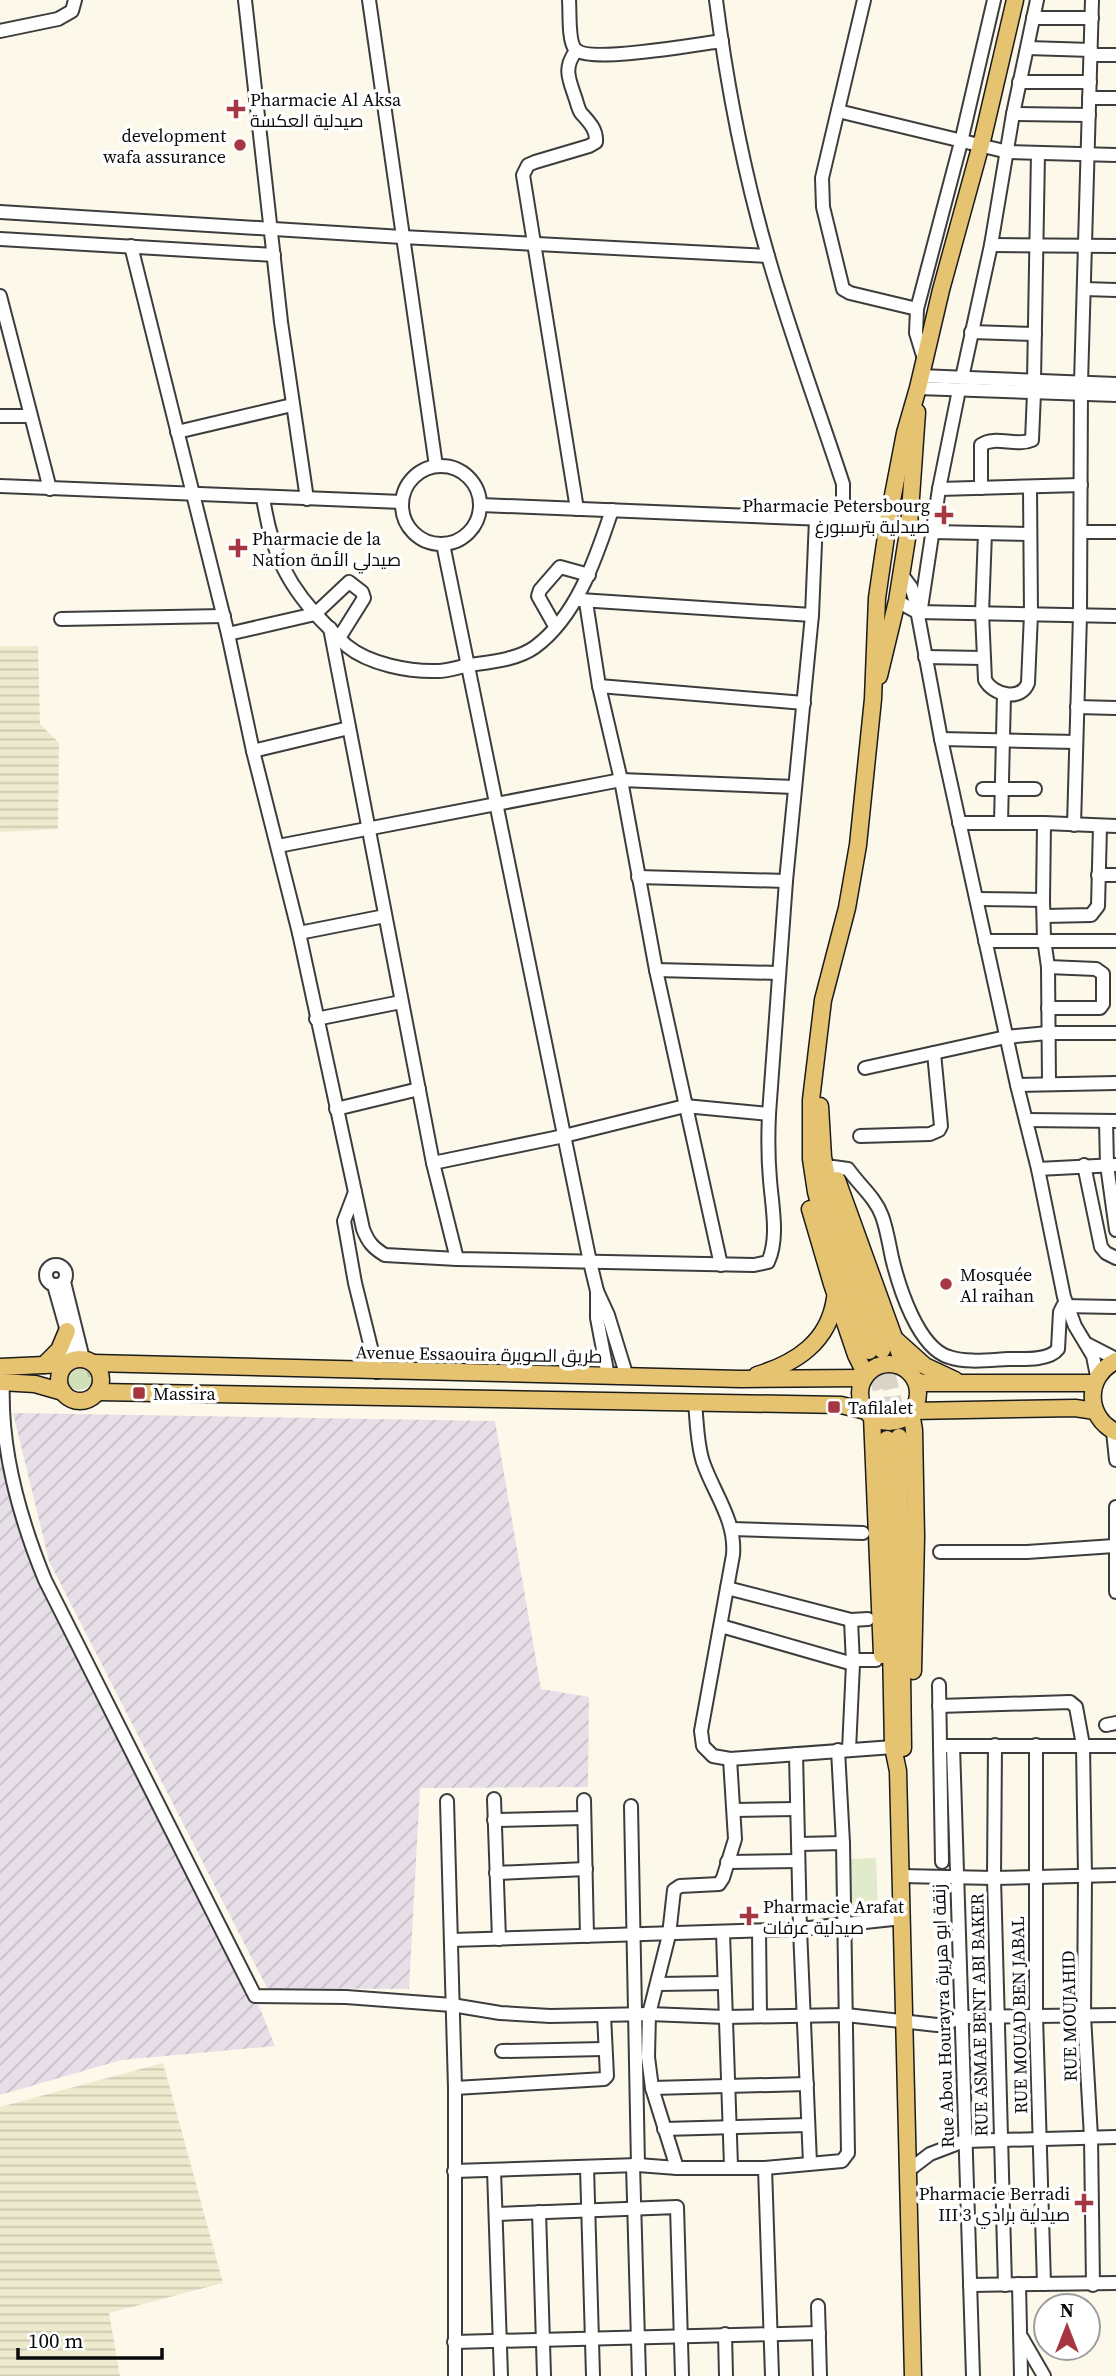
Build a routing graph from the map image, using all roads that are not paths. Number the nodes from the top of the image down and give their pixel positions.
1 (75, 0) edge
2 (245, 0) edge
3 (369, 0) edge
4 (569, 0) edge
5 (716, 0) edge
6 (864, 0) edge
7 (994, 0) edge
8 (1015, 0) edge
9 (1037, 0) edge
10 (1092, 0) edge
11 (1033, 18) junction
12 (1092, 18) junction
13 (0, 31) edge
14 (722, 41) junction
15 (1028, 48) junction
16 (576, 51) junction
17 (1091, 52) junction
18 (1116, 55) edge
19 (1019, 82) junction
20 (1090, 82) junction
21 (1089, 98) junction
22 (1116, 98) edge
23 (838, 111) junction
24 (1013, 114) junction
25 (1089, 115) junction
26 (961, 142) junction
27 (980, 147) junction
28 (1008, 152) junction
29 (1038, 153) junction
30 (1088, 155) junction
31 (1116, 155) edge
32 (0, 212) edge
33 (271, 229) junction
34 (402, 237) junction
35 (0, 239) edge
36 (534, 244) junction
37 (990, 245) junction
38 (131, 246) junction
39 (1037, 246) junction
40 (1085, 246) junction
41 (1116, 246) edge
42 (274, 255) junction
43 (768, 256) junction
44 (1084, 289) junction
45 (1116, 290) edge
46 (0, 299) edge
47 (917, 309) junction
48 (971, 332) junction
49 (1035, 334) junction
50 (924, 359) junction
51 (919, 382) junction
52 (961, 384) junction
53 (1116, 384) edge
54 (1034, 387) junction
55 (1082, 389) junction
56 (1116, 395) edge
57 (292, 405) junction
58 (0, 416) edge
59 (30, 416) junction
60 (177, 432) junction
61 (436, 466) junction
62 (843, 484) junction
63 (1081, 485) junction
64 (0, 486) edge
65 (981, 488) junction
66 (1030, 488) junction
67 (50, 489) junction
68 (939, 489) junction
69 (192, 495) junction
70 (263, 497) junction
71 (307, 499) junction
72 (402, 502) junction
73 (481, 505) junction
74 (577, 509) junction
75 (612, 510) junction
76 (863, 515) junction
77 (910, 518) junction
78 (816, 519) junction
79 (889, 519) junction
80 (846, 520) junction
81 (932, 532) junction
82 (1081, 532) junction
83 (1116, 532) edge
84 (985, 533) junction
85 (1030, 534) junction
86 (443, 544) junction
87 (589, 575) junction
88 (902, 575) junction
89 (877, 598) junction
90 (581, 600) junction
91 (897, 601) junction
92 (918, 611) junction
93 (982, 613) junction
94 (315, 614) junction
95 (1031, 614) junction
96 (811, 615) junction
97 (1080, 615) junction
98 (1116, 616) edge
99 (224, 617) junction
100 (61, 619) dead end
101 (555, 626) junction
102 (335, 633) junction
103 (228, 634) junction
104 (925, 657) junction
105 (983, 658) junction
106 (466, 666) junction
107 (599, 686) junction
108 (1004, 694) junction
109 (873, 699) junction
110 (804, 703) junction
111 (1077, 707) junction
112 (1116, 708) edge
113 (349, 728) junction
114 (941, 739) junction
115 (1003, 741) junction
116 (1076, 742) junction
117 (253, 751) junction
118 (621, 780) junction
119 (795, 787) junction
120 (983, 789) dead end
121 (1002, 789) junction
122 (1035, 789) dead end
123 (496, 803) junction
124 (959, 823) junction
125 (1001, 823) junction
126 (1044, 823) junction
127 (1074, 825) junction
128 (1100, 826) junction
129 (1116, 826) edge
130 (370, 827) junction
131 (278, 846) junction
132 (1098, 875) junction
133 (1116, 875) edge
134 (638, 877) junction
135 (786, 881) junction
136 (977, 899) junction
137 (1043, 900) junction
138 (385, 916) junction
139 (1044, 916) junction
140 (299, 933) junction
141 (1044, 939) junction
142 (985, 941) junction
143 (1116, 941) edge
144 (1048, 967) junction
145 (656, 970) junction
146 (779, 973) junction
147 (401, 1002) junction
148 (1048, 1008) junction
149 (316, 1019) junction
150 (1048, 1033) junction
151 (1116, 1033) edge
152 (1006, 1037) junction
153 (934, 1053) junction
154 (865, 1068) dead end
155 (1049, 1083) junction
156 (1116, 1083) edge
157 (1017, 1085) junction
158 (419, 1089) junction
159 (685, 1106) junction
160 (336, 1109) junction
161 (769, 1114) junction
162 (1026, 1120) junction
163 (1111, 1121) edge
164 (564, 1136) junction
165 (860, 1136) dead end
166 (816, 1142) junction
167 (433, 1163) junction
168 (1084, 1165) junction
169 (1112, 1165) edge
170 (834, 1167) junction
171 (1038, 1169) junction
172 (355, 1192) junction
173 (1116, 1230) edge
174 (1116, 1258) edge
175 (457, 1259) junction
176 (590, 1262) junction
177 (721, 1265) junction
178 (597, 1291) junction
179 (835, 1296) junction
180 (1067, 1306) junction
181 (1116, 1307) edge
182 (67, 1331) junction
183 (891, 1333) junction
184 (1087, 1344) junction
185 (875, 1350) tunnel mouth
186 (1116, 1360) edge
187 (78, 1362) junction
188 (44, 1365) junction
189 (905, 1368) junction
190 (377, 1372) junction
191 (608, 1376) junction
192 (1, 1377) edge
193 (627, 1377) junction
194 (865, 1377) junction
195 (741, 1379) junction
196 (1096, 1379) junction
197 (916, 1381) junction
198 (968, 1383) junction
199 (97, 1391) junction
200 (63, 1392) junction
201 (695, 1402) junction
202 (1095, 1411) junction
203 (911, 1412) junction
204 (869, 1414) junction
205 (1115, 1432) edge
206 (893, 1438) tunnel mouth
207 (1116, 1460) edge
208 (1116, 1507) edge
209 (1116, 1514) edge
210 (732, 1529) junction
211 (863, 1533) dead end
212 (1114, 1546) edge
213 (940, 1552) dead end
214 (727, 1588) junction
215 (1116, 1592) edge
216 (868, 1619) dead end
217 (851, 1620) junction
218 (721, 1626) junction
219 (876, 1660) dead end
220 (853, 1662) junction
221 (939, 1685) dead end
222 (939, 1706) junction
223 (898, 1707) junction
224 (995, 1745) junction
225 (1036, 1745) junction
226 (1083, 1745) junction
227 (947, 1746) junction
228 (1116, 1746) edge
229 (892, 1747) junction
230 (844, 1750) junction
231 (796, 1754) junction
232 (730, 1759) junction
233 (898, 1771) junction
234 (494, 1799) dead end
235 (584, 1800) dead end
236 (447, 1801) dead end
237 (631, 1806) dead end
238 (797, 1809) junction
239 (734, 1810) junction
240 (584, 1818) junction
241 (494, 1820) junction
242 (843, 1843) junction
243 (799, 1844) junction
244 (798, 1861) junction
245 (727, 1862) junction
246 (942, 1862) dead end
247 (586, 1869) junction
248 (496, 1873) junction
249 (1116, 1875) edge
250 (901, 1876) junction
251 (1086, 1876) junction
252 (957, 1877) junction
253 (1034, 1877) junction
254 (994, 1878) junction
255 (902, 1918) junction
256 (844, 1924) junction
257 (800, 1929) junction
258 (759, 1931) junction
259 (723, 1933) junction
260 (634, 1935) junction
261 (670, 1935) junction
262 (587, 1937) junction
263 (499, 1939) junction
264 (451, 1940) junction
265 (724, 1983) junction
266 (658, 1984) junction
267 (452, 2005) junction
268 (635, 2014) junction
269 (649, 2014) junction
270 (604, 2015) junction
271 (846, 2015) junction
272 (1116, 2015) edge
273 (760, 2016) junction
274 (997, 2016) junction
275 (1036, 2016) junction
276 (1084, 2016) junction
277 (726, 2017) junction
278 (803, 2017) junction
279 (960, 2017) junction
280 (905, 2021) junction
281 (604, 2049) junction
282 (502, 2051) dead end
283 (807, 2084) junction
284 (727, 2087) junction
285 (455, 2088) junction
286 (652, 2088) junction
287 (808, 2125) junction
288 (729, 2126) junction
289 (664, 2129) junction
290 (1091, 2137) junction
291 (1116, 2137) edge
292 (1040, 2138) junction
293 (1000, 2140) junction
294 (964, 2141) junction
295 (810, 2163) junction
296 (636, 2165) junction
297 (731, 2166) junction
298 (587, 2167) junction
299 (677, 2168) junction
300 (765, 2168) junction
301 (494, 2170) junction
302 (909, 2170) junction
303 (454, 2171) junction
304 (634, 2208) junction
305 (588, 2210) junction
306 (539, 2212) junction
307 (496, 2214) junction
308 (1116, 2283) edge
309 (1019, 2284) junction
310 (1044, 2284) junction
311 (970, 2285) junction
312 (1005, 2285) junction
313 (1093, 2285) junction
314 (818, 2306) dead end
315 (771, 2333) junction
316 (819, 2333) junction
317 (724, 2334) junction
318 (1020, 2335) junction
319 (681, 2336) junction
320 (638, 2337) junction
321 (592, 2338) junction
322 (543, 2339) junction
323 (500, 2341) junction
324 (454, 2342) junction
325 (454, 2376) edge
326 (501, 2376) edge
327 (544, 2376) edge
328 (593, 2376) edge
329 (639, 2376) edge
330 (682, 2376) edge
331 (726, 2376) edge
332 (772, 2376) edge
333 (820, 2376) edge
334 (913, 2376) edge
335 (973, 2376) edge
336 (1021, 2376) edge
337 (1044, 2376) edge

1 - 13 street
2 - 33 street
3 - 34 street
4 - 16 street
5 - 14 street
6 - 23 street
7 - 26 street
8 - 27 main road
9 - 11 street
10 - 12 street
11 - 12 street
11 - 15 street
12 - 17 street
14 - 16 street
14 - 43 street
15 - 17 street
15 - 19 street
16 - 36 street
17 - 18 street
17 - 20 street
19 - 20 street
19 - 24 street
20 - 21 street
21 - 22 street
21 - 25 street
23 - 26 street
23 - 47 street
24 - 25 street
24 - 28 street
25 - 30 street
26 - 27 street
26 - 47 street
27 - 28 street
27 - 50 main road
28 - 29 street
28 - 37 street
29 - 30 street
29 - 39 street
30 - 31 street
30 - 40 street
32 - 33 street
33 - 34 street
33 - 42 street
34 - 36 street
34 - 61 street
35 - 38 street
36 - 43 street
36 - 74 street
37 - 39 street
37 - 48 street
38 - 42 street
38 - 60 street
39 - 40 street
39 - 49 street
40 - 41 street
40 - 44 street
42 - 57 street
43 - 62 street
44 - 45 street
44 - 55 street
46 - 59 street
47 - 50 street
48 - 49 street
48 - 52 street
49 - 54 street
50 - 51 main road
51 - 52 street
51 - 77 main road
51 - 79 main road
52 - 54 street
52 - 68 street
53 - 55 street
54 - 55 street
54 - 65 street
55 - 56 street
55 - 63 street
57 - 60 street
57 - 71 street
58 - 59 street
59 - 67 street
60 - 69 street
61 - 72 street
61 - 73 street
62 - 76 street
62 - 80 street
63 - 66 street
63 - 82 street
64 - 67 street
65 - 66 street
65 - 68 street
66 - 85 street
67 - 69 street
68 - 81 street
69 - 70 street
69 - 99 street
70 - 71 street
70 - 94 street
71 - 72 street
72 - 86 street
73 - 74 street
73 - 86 street
74 - 75 street
75 - 78 street
75 - 87 street
76 - 79 street
76 - 80 street
77 - 79 main road
77 - 88 main road
78 - 80 street
78 - 96 street
79 - 80 street
79 - 89 main road
81 - 84 street
81 - 92 street
82 - 83 street
82 - 97 street
84 - 85 street
84 - 93 street
85 - 95 street
86 - 106 street
87 - 90 street
87 - 101 street
88 - 91 main road
88 - 92 street
89 - 91 main road
89 - 109 main road
90 - 96 street
90 - 101 street
90 - 107 street
91 - 92 street
91 - 109 main road
92 - 93 street
92 - 104 street
93 - 95 street
93 - 105 street
94 - 102 street
94 - 102 street
94 - 103 street
95 - 97 street
95 - 108 street
96 - 110 street
97 - 98 street
97 - 111 street
99 - 100 street
99 - 103 street
101 - 106 street
102 - 106 street
102 - 113 street
103 - 117 street
104 - 105 street
104 - 114 street
105 - 108 street
106 - 123 street
107 - 110 street
107 - 118 street
108 - 115 street
109 - 166 main road
110 - 119 street
111 - 112 street
111 - 116 street
113 - 117 street
113 - 130 street
114 - 115 street
114 - 124 street
115 - 116 street
115 - 121 street
116 - 127 street
117 - 131 street
118 - 119 street
118 - 123 street
118 - 134 street
119 - 135 street
120 - 121 street
121 - 122 street
121 - 125 street
123 - 130 street
123 - 164 street
124 - 125 street
124 - 136 street
125 - 126 street
126 - 127 street
126 - 137 street
127 - 128 street
128 - 129 street
128 - 132 street
130 - 131 street
130 - 138 street
131 - 140 street
132 - 133 street
132 - 139 street
134 - 135 street
134 - 145 street
135 - 146 street
136 - 137 street
136 - 142 street
137 - 139 street
138 - 140 street
138 - 147 street
139 - 141 street
140 - 149 street
141 - 142 street
141 - 143 street
141 - 144 street
142 - 152 street
144 - 148 street
144 - 148 street
145 - 146 street
145 - 159 street
146 - 161 street
147 - 149 street
147 - 158 street
148 - 150 street
149 - 160 street
150 - 151 street
150 - 152 street
150 - 155 street
152 - 153 street
152 - 157 street
153 - 154 street
153 - 165 street
155 - 156 street
155 - 157 street
157 - 162 street
158 - 160 street
158 - 167 street
159 - 161 street
159 - 164 street
159 - 177 street
160 - 172 street
161 - 177 street
162 - 163 street
162 - 171 street
163 - 169 street
164 - 167 street
164 - 176 street
166 - 170 main road
166 - 179 main road
166 - 185 main road
167 - 175 street
168 - 169 street
168 - 171 street
168 - 174 street
169 - 173 street
170 - 180 street
170 - 183 main road
171 - 180 street
172 - 175 street
172 - 190 street
175 - 176 street
176 - 177 street
176 - 178 street
178 - 191 street
178 - 193 street
179 - 194 main road
179 - 195 main road
180 - 181 street
180 - 184 street
182 - 187 street
182 - 187 street
182 - 188 main road
183 - 189 main road
183 - 198 main road
184 - 186 street
184 - 196 street
186 - 196 main road
187 - 188 main road, Avenue Essaouira طريق الصويرة
187 - 190 main road, Avenue Essaouira طريق الصويرة
187 - 199 main road
187 - 200 main road
188 - 192 main road, Avenue Essaouira طريق الصويرة
189 - 194 main road
189 - 197 main road
190 - 191 main road, Avenue Essaouira طريق الصويرة
191 - 193 main road, Avenue Essaouira طريق الصويرة
192 - 200 main road
192 - 267 street
193 - 195 main road, Avenue Essaouira طريق الصويرة
194 - 195 main road, Avenue Essaouira طريق الصويرة
194 - 204 main road
196 - 198 main road
196 - 202 main road
197 - 198 main road
197 - 203 main road
199 - 200 main road
199 - 201 main road
201 - 204 main road
201 - 210 street
202 - 203 main road
202 - 205 main road
203 - 204 main road
203 - 223 main road
204 - 223 main road
205 - 207 street
206 - 223 main road
208 - 209 street
209 - 212 street
210 - 211 street
210 - 214 street
212 - 213 street
212 - 215 street
214 - 217 street
214 - 218 street
216 - 217 street
217 - 220 street
218 - 220 street
218 - 232 street
219 - 220 street
220 - 230 street
221 - 222 street
222 - 226 street, RUE MOUJAHID
222 - 227 street
223 - 229 main road
223 - 233 main road
224 - 225 street
224 - 227 street
224 - 254 street, RUE ASMAE BENT ABI BAKER
225 - 226 street
225 - 253 street, RUE MOUAD BEN JABAL
226 - 228 street
226 - 251 street, RUE MOUJAHID
227 - 246 street
227 - 252 street, Rue Abou Hourayra زنقة ابو هريرة
229 - 230 street
229 - 233 main road
230 - 231 street
230 - 242 street
231 - 232 street
231 - 238 street
232 - 239 street
233 - 250 main road
234 - 241 street
235 - 240 street
236 - 264 street
237 - 260 street
238 - 239 street
238 - 243 street
239 - 245 street
240 - 241 street
240 - 247 street
241 - 248 street
242 - 243 street
242 - 256 street
243 - 244 street
244 - 245 street
244 - 257 street
245 - 261 street
247 - 248 street
247 - 262 street
248 - 263 street
249 - 251 street
250 - 252 street
250 - 255 main road
251 - 253 street
251 - 276 street, RUE MOUJAHID
252 - 254 street
252 - 279 street, Rue Abou Hourayra زنقة ابو هريرة
253 - 254 street
253 - 275 street, RUE MOUAD BEN JABAL
254 - 274 street, RUE ASMAE BENT ABI BAKER
255 - 256 street
255 - 280 main road
256 - 257 street
256 - 271 street
257 - 258 street
257 - 278 street
258 - 259 street
258 - 273 street
259 - 261 street
259 - 265 street
260 - 261 street
260 - 262 street
260 - 268 street
261 - 266 street
262 - 263 street
263 - 264 street
264 - 267 street
265 - 266 street
265 - 277 street
266 - 269 street
267 - 270 street
267 - 285 street
268 - 269 street
268 - 270 street
268 - 296 street
269 - 277 street
269 - 286 street
270 - 281 street
271 - 278 street
271 - 280 street
271 - 295 street
272 - 276 street
273 - 277 street
273 - 278 street
274 - 275 street
274 - 279 street
274 - 293 street, RUE ASMAE BENT ABI BAKER
275 - 276 street
275 - 292 street, RUE MOUAD BEN JABAL
276 - 290 street, RUE MOUJAHID
277 - 284 street
278 - 283 street
279 - 280 street
279 - 294 street, Rue Abou Hourayra زنقة ابو هريرة
280 - 302 main road
281 - 282 street
281 - 285 street
283 - 284 street
283 - 287 street
284 - 286 street
284 - 288 street
285 - 303 street
286 - 289 street
287 - 288 street
287 - 295 street
288 - 289 street
288 - 297 street
289 - 299 street
290 - 291 street
290 - 292 street
290 - 313 street, RUE MOUJAHID
292 - 293 street
292 - 310 street, RUE MOUAD BEN JABAL
293 - 294 street
293 - 312 street, RUE ASMAE BENT ABI BAKER
294 - 302 street
294 - 311 street, Rue Abou Hourayra زنقة ابو هريرة
295 - 300 street
296 - 298 street
296 - 299 street
296 - 304 street
297 - 299 street
297 - 300 street
298 - 301 street
298 - 305 street
300 - 315 street
301 - 303 street
301 - 307 street
302 - 334 main road
303 - 324 street
304 - 305 street
304 - 319 street
304 - 320 street
305 - 306 street
305 - 321 street
306 - 307 street
306 - 322 street
307 - 323 street
308 - 313 street
309 - 310 street
309 - 312 street
309 - 318 street
310 - 313 street
311 - 312 street
311 - 335 street, Rue Abou Hourayra زنقة ابو هريرة
314 - 316 street
315 - 316 street
315 - 317 street
315 - 332 street
316 - 333 street
317 - 319 street
317 - 331 street
318 - 336 street
318 - 337 street
319 - 320 street
319 - 330 street
320 - 321 street
320 - 329 street
321 - 322 street
321 - 328 street
322 - 323 street
322 - 327 street
323 - 324 street
323 - 326 street
324 - 325 street

